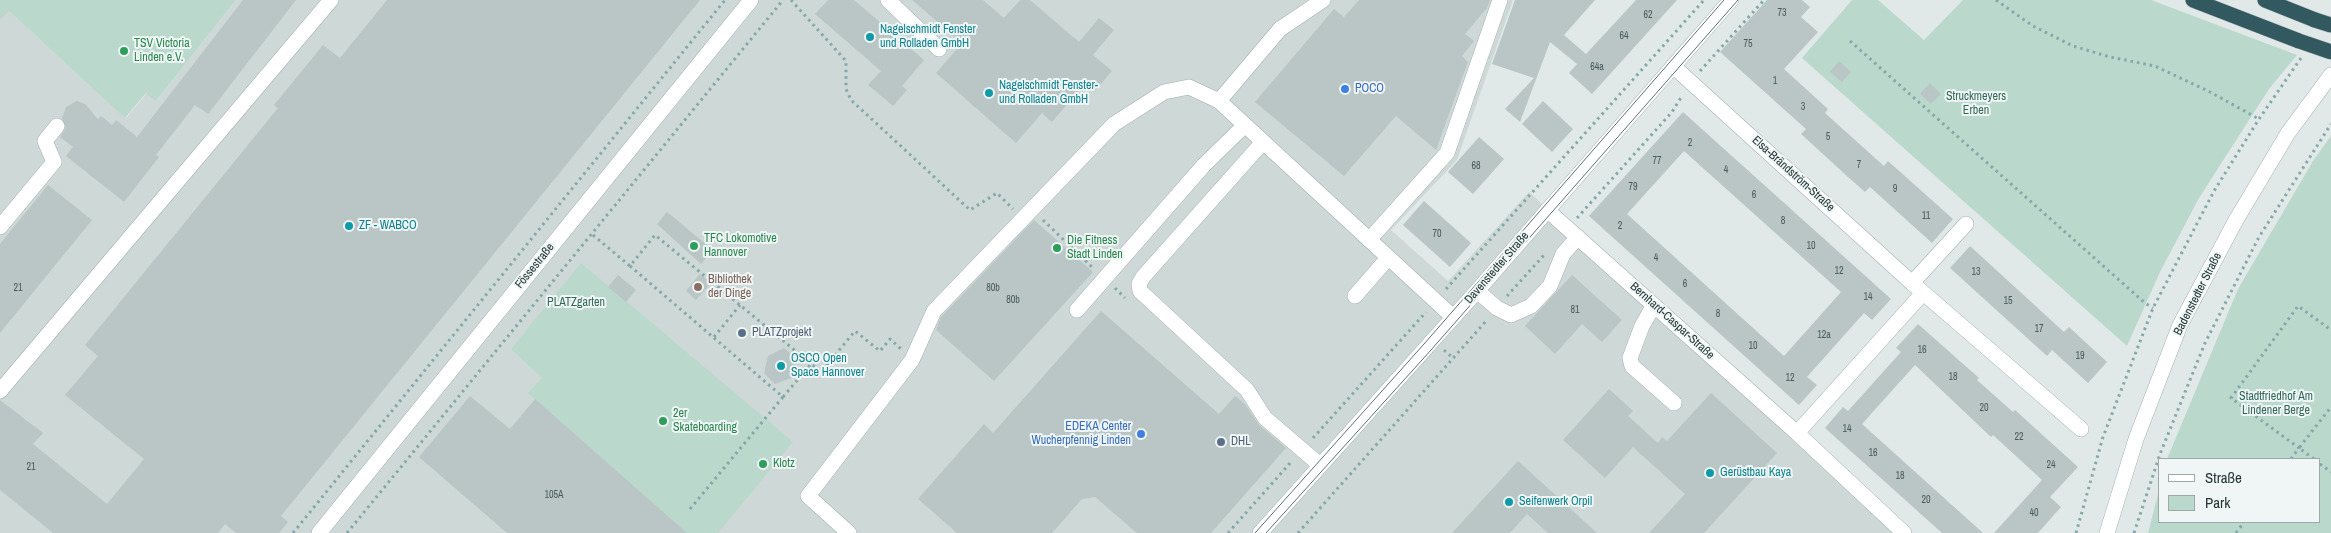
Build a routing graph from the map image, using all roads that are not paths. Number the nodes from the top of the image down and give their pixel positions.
1 (331, 0) edge
2 (751, 0) edge
3 (888, 0) edge
4 (1323, 0) edge
5 (1500, 0) edge
6 (1731, 0) edge
7 (2194, 0) edge
8 (2265, 0) edge
9 (2331, 25) edge
10 (939, 49) dead end
11 (2331, 52) edge
12 (1673, 66) junction
13 (2331, 75) edge
14 (1219, 101) junction
15 (1244, 125) junction
16 (57, 126) dead end
17 (1263, 142) junction
18 (1547, 210) junction
19 (1966, 224) dead end
20 (0, 227) edge
21 (1573, 233) junction
22 (1369, 240) junction
23 (1388, 258) junction
24 (1918, 288) junction
25 (1477, 291) junction
26 (1355, 296) dead end
27 (1654, 305) junction
28 (1077, 310) dead end
29 (1453, 317) junction
30 (0, 391) edge
31 (1674, 403) dead end
32 (2081, 429) dead end
33 (1797, 433) junction
34 (1320, 465) junction
35 (320, 533) edge
36 (848, 533) edge
37 (1260, 533) edge
38 (1904, 533) edge
39 (2107, 533) edge

1 - 30 street
2 - 35 street, Fössestraße
3 - 10 street
4 - 14 street
5 - 22 street
6 - 12 street, Davenstedter Straße
7 - 11 highway, bridge
8 - 9 highway, bridge
12 - 18 street, Davenstedter Straße
12 - 24 street, Elsa-Brändström-Straße
13 - 39 street, Badenstedter Straße
14 - 15 street
14 - 36 street
15 - 17 street
15 - 28 street
16 - 20 street
17 - 22 street
17 - 34 street
18 - 21 street, Bernhard-Caspar-Straße
18 - 25 street, Davenstedter Straße
19 - 24 street
21 - 25 street
21 - 27 street, Bernhard-Caspar-Straße
22 - 23 street
23 - 26 street
23 - 29 street
24 - 32 street, Elsa-Brändström-Straße
24 - 33 street
25 - 29 street, Davenstedter Straße
27 - 31 street
27 - 33 street, Bernhard-Caspar-Straße
29 - 34 street, Davenstedter Straße
33 - 38 street, Bernhard-Caspar-Straße
34 - 37 street, Davenstedter Straße

